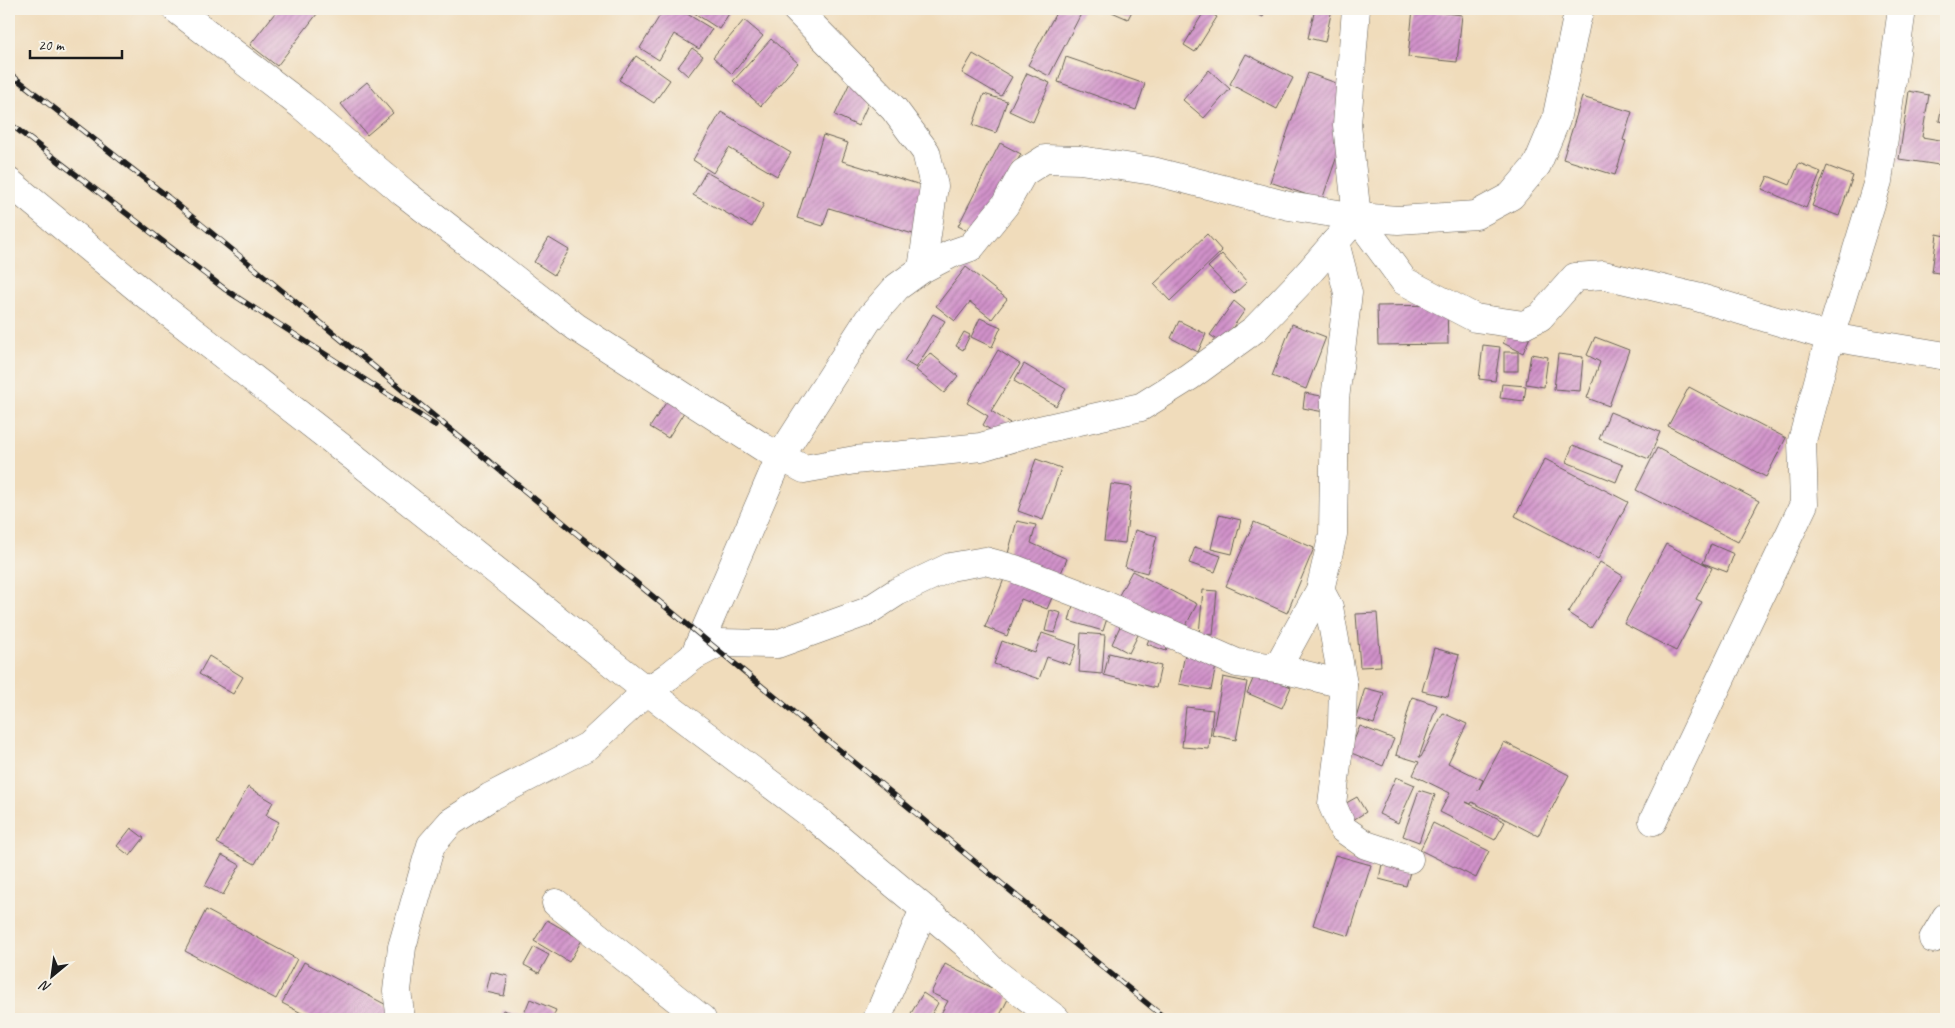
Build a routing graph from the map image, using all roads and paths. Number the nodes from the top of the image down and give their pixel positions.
1 (176, 9) edge
2 (796, 9) edge
3 (1356, 9) edge
4 (1580, 9) edge
5 (1902, 9) edge
6 (9, 182) edge
7 (1357, 217) junction
8 (1335, 242) junction
9 (922, 269) junction
10 (1830, 337) junction
11 (1946, 356) edge
12 (780, 456) junction
13 (1320, 590) junction
14 (694, 656) junction
15 (1277, 668) junction
16 (1343, 684) junction
17 (647, 691) junction
18 (1653, 821) dead end
19 (1410, 859) dead end
20 (556, 903) dead end
21 (924, 908) junction
22 (401, 1019) edge
23 (702, 1019) edge
24 (878, 1019) edge
25 (1056, 1019) edge

1 - 12 street
2 - 9 street
3 - 7 street
4 - 7 street
5 - 10 street
6 - 17 street
7 - 8 street
7 - 9 street
7 - 10 street
8 - 12 street
8 - 13 street
9 - 12 street
10 - 11 street
10 - 18 street
12 - 14 street
13 - 15 street
13 - 16 street
14 - 15 street
14 - 17 street
15 - 16 street
16 - 19 street
17 - 21 street
17 - 22 street
20 - 23 street
21 - 24 street
21 - 25 street

